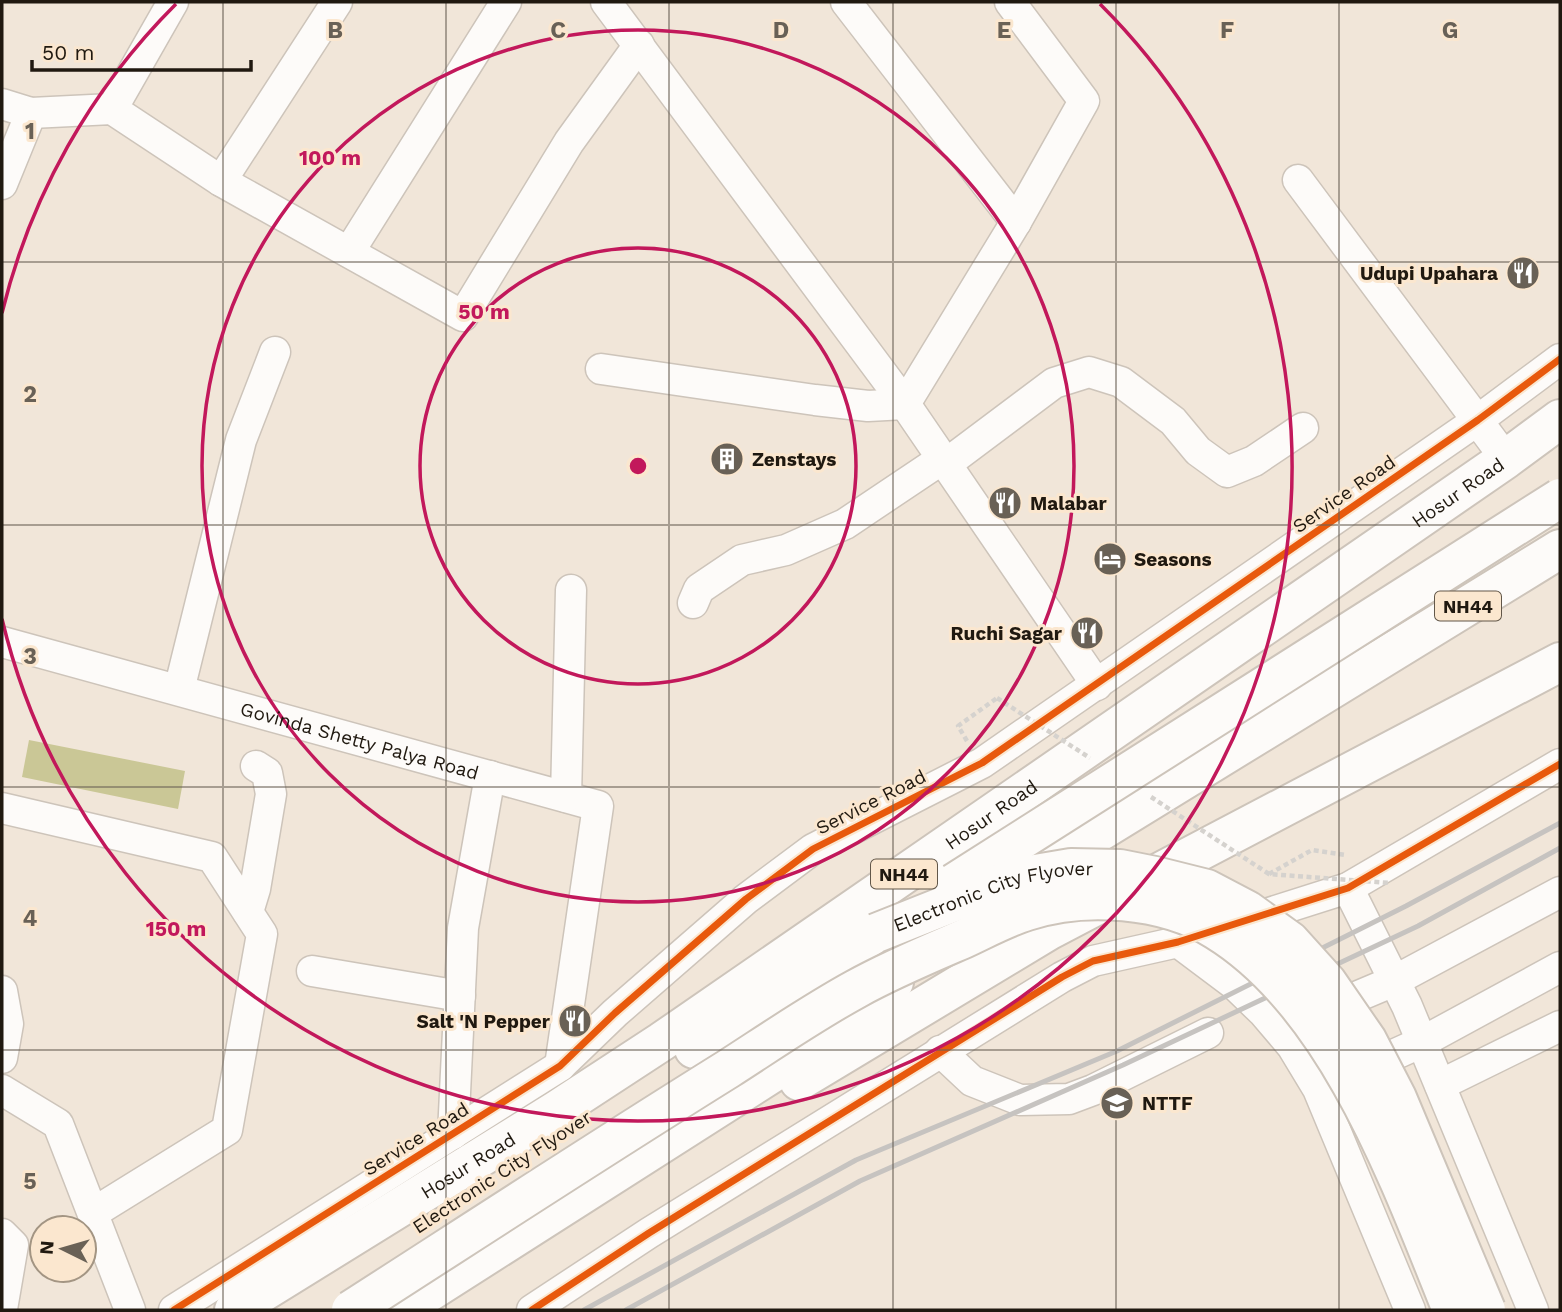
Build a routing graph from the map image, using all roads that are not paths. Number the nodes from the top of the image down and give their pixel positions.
1 (173, 2) edge
2 (337, 2) edge
3 (506, 2) edge
4 (606, 2) edge
5 (846, 2) edge
6 (1010, 2) edge
7 (639, 46) junction
8 (2, 104) edge
9 (112, 108) junction
10 (31, 113) junction
11 (1298, 180) dead end
12 (221, 181) junction
13 (2, 184) edge
14 (1016, 222) junction
15 (349, 252) junction
16 (275, 352) dead end
17 (1560, 359) edge
18 (601, 369) dead end
19 (905, 404) junction
20 (1560, 419) edge
21 (1478, 421) junction
22 (1303, 428) dead end
23 (1506, 459) junction
24 (944, 461) junction
25 (1560, 490) edge
26 (1560, 498) edge
27 (1513, 527) junction
28 (1560, 549) edge
29 (571, 590) dead end
30 (693, 603) dead end
31 (2, 642) edge
32 (1560, 662) edge
33 (1097, 685) junction
34 (179, 690) junction
35 (1560, 764) edge
36 (256, 766) dead end
37 (490, 776) junction
38 (566, 797) junction
39 (2, 808) edge
40 (1348, 888) junction
41 (1560, 892) edge
42 (248, 912) junction
43 (876, 933) junction
44 (1178, 942) junction
45 (312, 971) dead end
46 (1544, 976) edge
47 (1394, 981) junction
48 (2, 991) edge
49 (460, 996) junction
50 (1560, 1026) edge
51 (1278, 1030) junction
52 (1208, 1033) dead end
53 (1422, 1042) junction
54 (940, 1051) junction
55 (2, 1058) edge
56 (560, 1066) junction
57 (1440, 1085) junction
58 (1318, 1089) junction
59 (2, 1090) edge
60 (453, 1134) junction
61 (93, 1213) junction
62 (2, 1234) edge
63 (2, 1309) edge
64 (130, 1310) edge
65 (174, 1310) edge
66 (234, 1310) edge
67 (285, 1310) edge
68 (351, 1310) edge
69 (401, 1310) edge
70 (436, 1310) edge
71 (532, 1310) edge
72 (1410, 1310) edge
73 (1452, 1310) edge
74 (1486, 1310) edge
75 (1533, 1310) edge

1 - 9 street
2 - 12 street
3 - 15 street
4 - 7 street
5 - 14 street
6 - 14 street
7 - 15 street
7 - 19 street
8 - 10 street
9 - 10 street
9 - 12 street
10 - 13 street
11 - 21 street
12 - 15 street
14 - 19 street
16 - 34 street
17 - 21 street, Service Road
18 - 19 street
19 - 24 street
20 - 23 highway, Hosur Road / NH44
21 - 23 street
21 - 33 street, Service Road
22 - 24 street
23 - 66 highway, Hosur Road / NH44
24 - 30 street
24 - 33 street
25 - 27 highway, bridge
26 - 27 highway, bridge
27 - 43 highway, bridge
28 - 69 highway, NH44
29 - 38 street
31 - 34 street, Govinda Shetty Palya Road
32 - 70 highway
33 - 56 street, Service Road
34 - 37 street, Govinda Shetty Palya Road
35 - 40 street
36 - 42 street
37 - 38 street
37 - 49 street, Govinda Shetty Palya Road
38 - 56 street
39 - 42 street
40 - 44 street
40 - 47 street
41 - 47 street
42 - 61 street
43 - 67 highway, Electronic City Flyover
43 - 74 highway, Electronic City Flyover, bridge
44 - 51 street
44 - 54 street
45 - 49 street
46 - 53 street
47 - 51 street
47 - 53 street
48 - 55 street
49 - 60 street, Govinda Shetty Palya Road
50 - 57 street
51 - 58 street
52 - 54 street
53 - 57 street
53 - 58 street
54 - 71 street
56 - 60 street, Service Road
57 - 75 street
58 - 72 street
59 - 61 street
60 - 65 street, Service Road
61 - 64 street
62 - 63 street
68 - 73 highway, Electronic City Flyover, bridge

